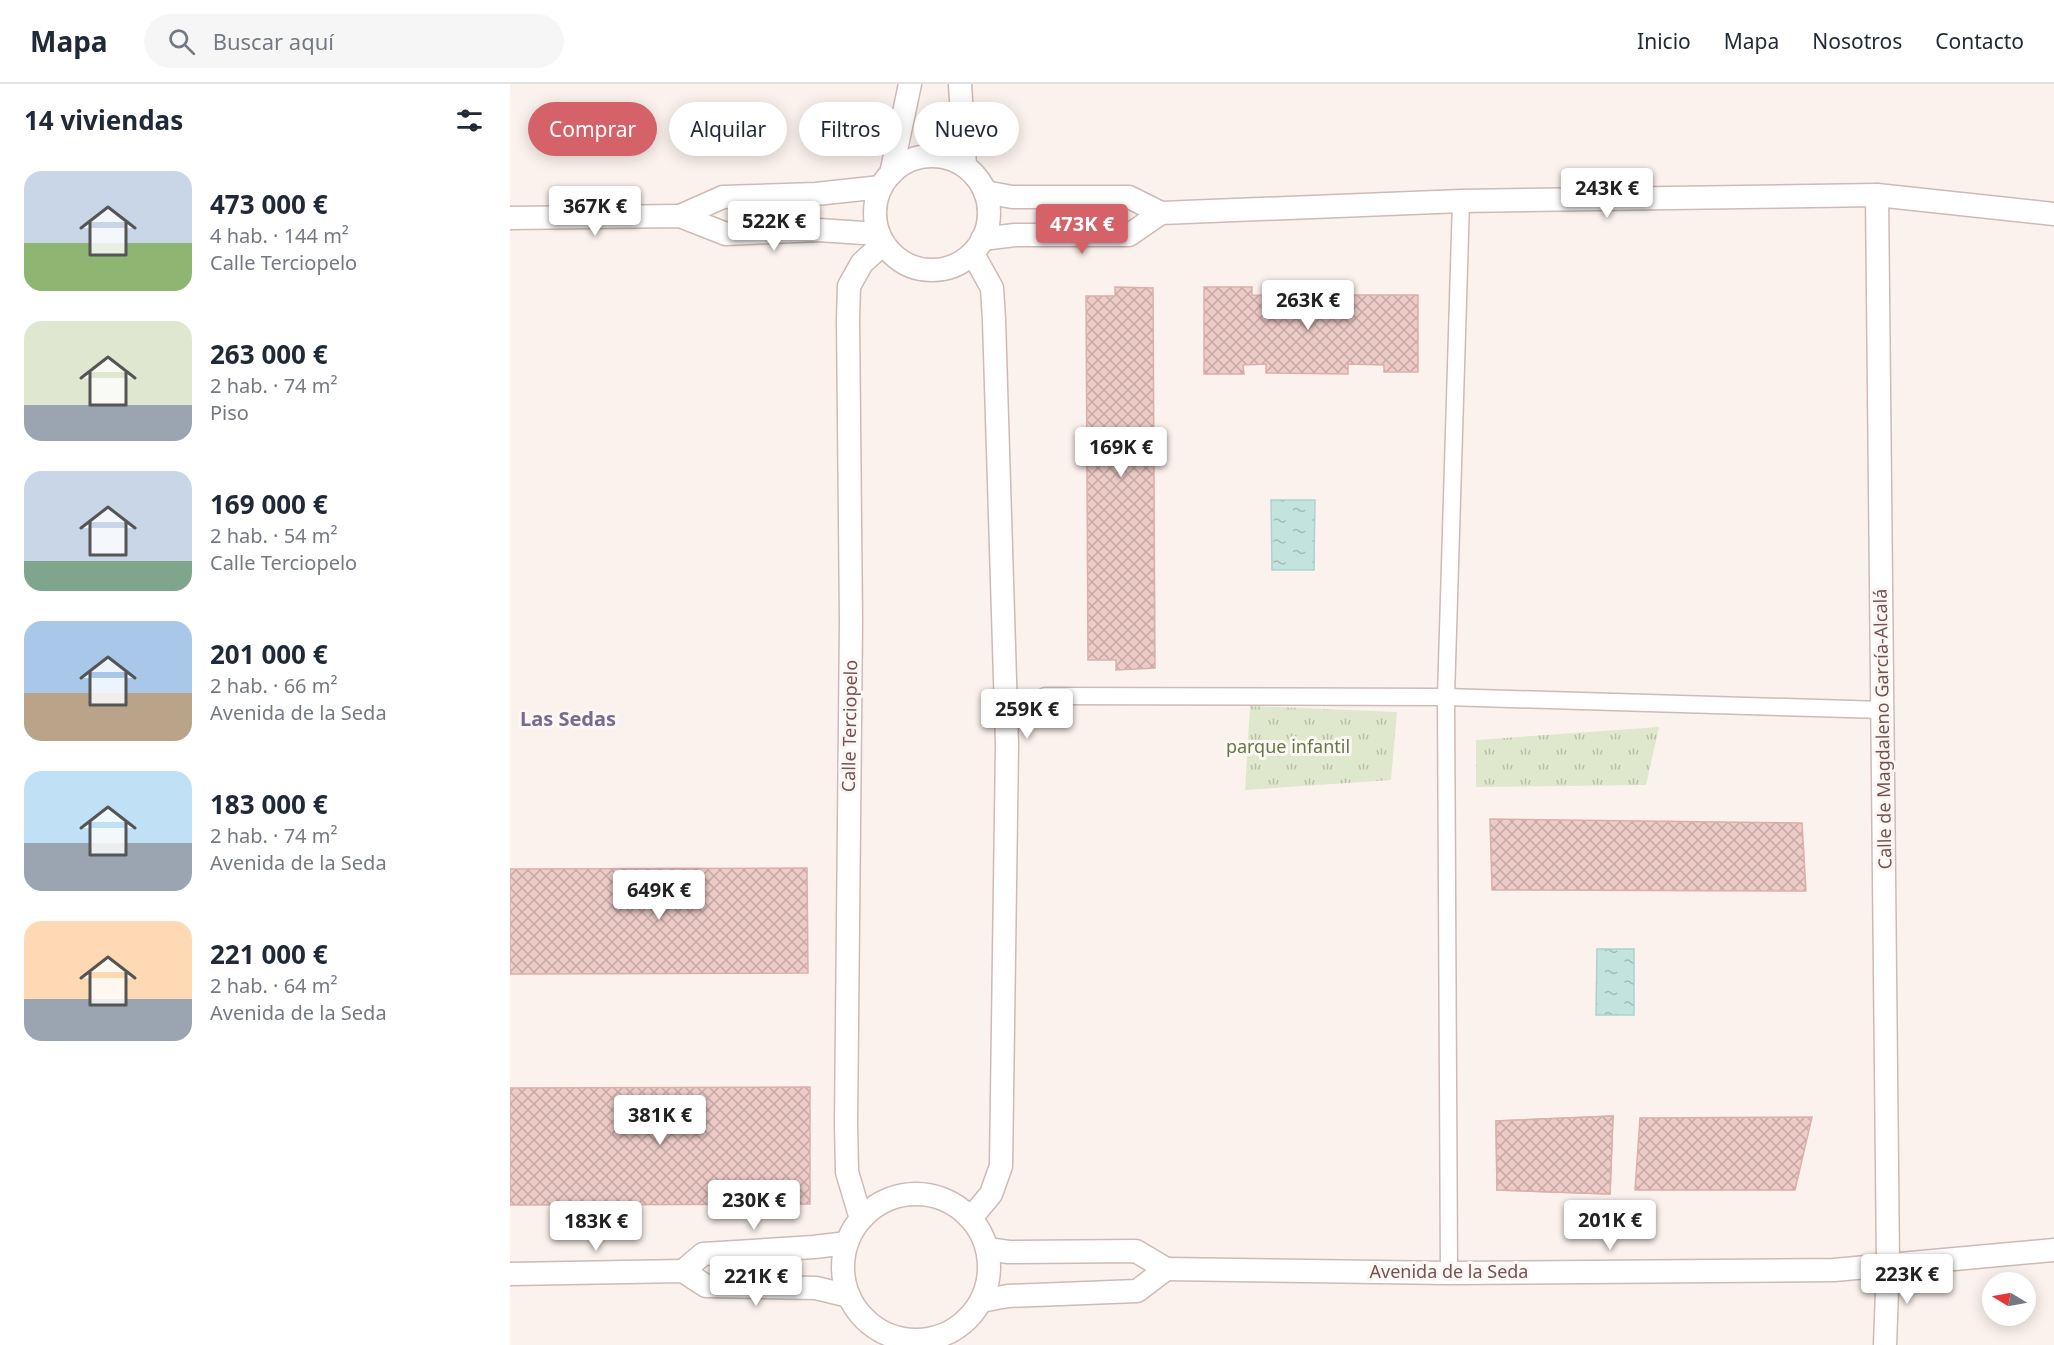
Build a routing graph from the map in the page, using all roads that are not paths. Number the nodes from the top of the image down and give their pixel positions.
1 (910, 84) edge
2 (960, 84) edge
3 (965, 166) junction
4 (886, 180) junction
5 (985, 192) junction
6 (1877, 195) junction
7 (1461, 201) junction
8 (1161, 213) junction
9 (2054, 214) edge
10 (680, 216) junction
11 (510, 218) edge
12 (881, 239) junction
13 (978, 246) junction
14 (1046, 696) dead end
15 (1446, 697) junction
16 (1883, 710) junction
17 (971, 1218) junction
18 (861, 1219) junction
19 (847, 1243) junction
20 (987, 1249) junction
21 (2054, 1250) edge
22 (1888, 1264) junction
23 (1166, 1269) junction
24 (683, 1270) junction
25 (1449, 1273) junction
26 (510, 1274) edge
27 (849, 1296) junction
28 (981, 1301) junction
29 (926, 1343) edge
30 (1885, 1345) edge

1 - 4 street
2 - 3 street
3 - 4 street
3 - 5 street
4 - 10 street
4 - 12 street
5 - 8 street
5 - 13 street
6 - 7 street
6 - 9 street
6 - 16 street, Calle de Magdaleno García-Alcalá
7 - 8 street
7 - 15 street
8 - 13 street
10 - 11 street
10 - 12 street
12 - 13 street
12 - 18 street, Calle Terciopelo
13 - 17 street
14 - 15 street
15 - 16 street
15 - 25 street
16 - 22 street, Calle de Magdaleno García-Alcalá
17 - 18 street
17 - 20 street
18 - 19 street
19 - 24 street
19 - 27 street
20 - 23 street
20 - 28 street
21 - 22 street, Avenida de la Seda
22 - 25 street, Avenida de la Seda
22 - 30 street, Calle de Magdaleno García-Alcalá
23 - 25 street, Avenida de la Seda
23 - 28 street
24 - 26 street
24 - 27 street
27 - 29 street
28 - 29 street

